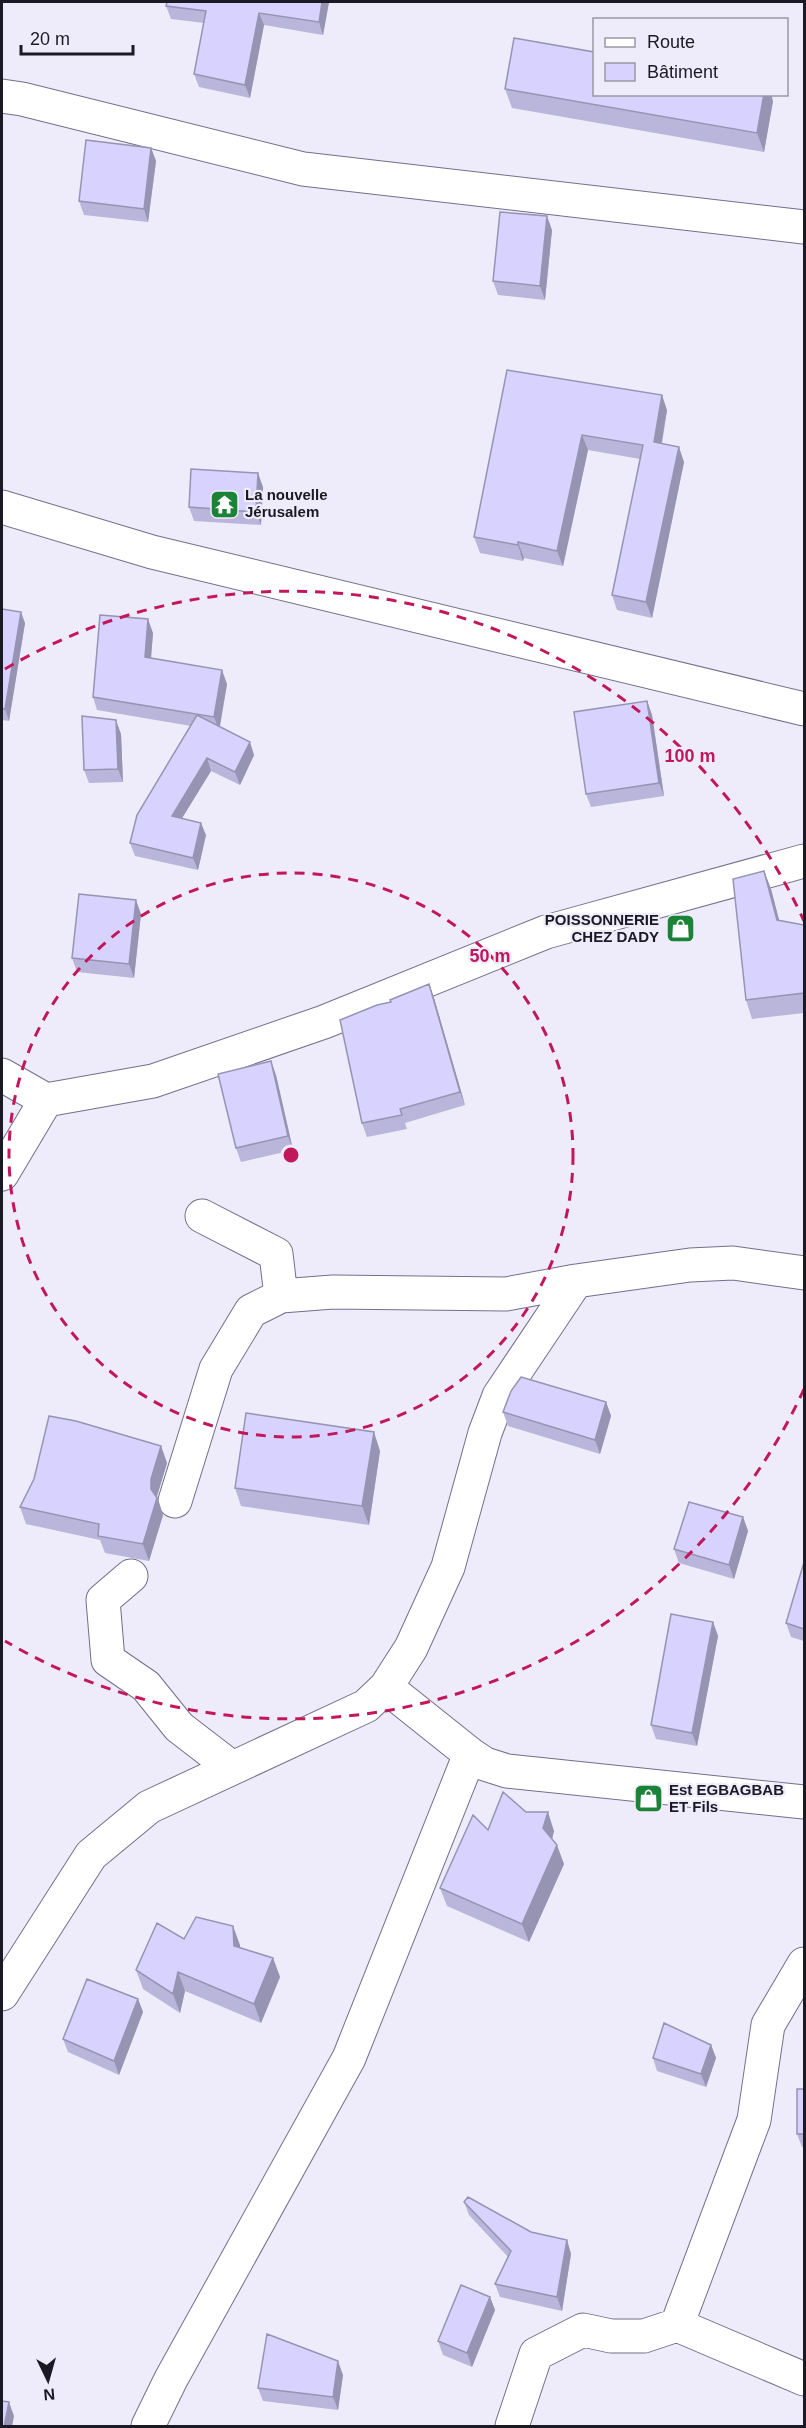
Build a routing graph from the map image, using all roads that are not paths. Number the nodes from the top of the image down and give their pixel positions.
1 (2, 96) edge
2 (804, 226) edge
3 (2, 507) edge
4 (804, 709) edge
5 (804, 861) edge
6 (2, 1075) edge
7 (46, 1100) junction
8 (2, 1174) edge
9 (202, 1216) dead end
10 (804, 1273) edge
11 (576, 1281) junction
12 (281, 1296) junction
13 (175, 1501) dead end
14 (131, 1576) dead end
15 (386, 1687) junction
16 (470, 1754) junction
17 (231, 1767) junction
18 (804, 1802) edge
19 (804, 1964) edge
20 (2, 1994) edge
21 (676, 2325) junction
22 (804, 2379) edge
23 (148, 2427) edge
24 (512, 2427) edge

1 - 2 street
3 - 4 street
5 - 7 street
6 - 7 street
7 - 8 street
9 - 12 street
10 - 11 street
11 - 12 street
11 - 15 street
12 - 13 street
14 - 17 street
15 - 16 street
15 - 17 street
16 - 18 street
16 - 23 street
17 - 20 street
19 - 21 street
21 - 22 street
21 - 24 street

